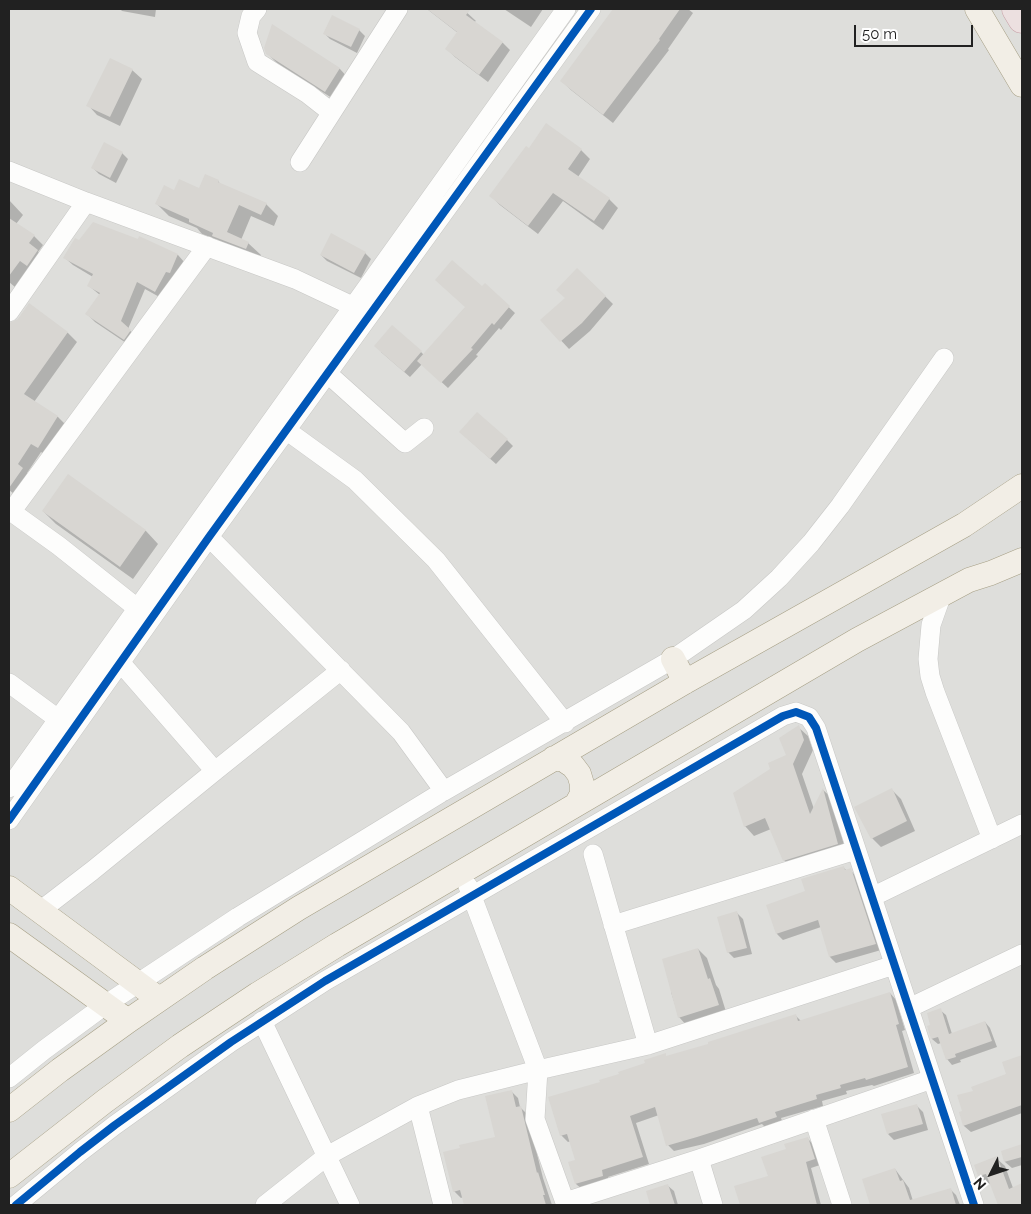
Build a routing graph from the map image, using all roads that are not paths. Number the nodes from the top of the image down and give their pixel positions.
1 (257, 9) edge
2 (398, 9) edge
3 (566, 9) edge
4 (591, 9) edge
5 (977, 9) edge
6 (1016, 9) edge
7 (1022, 19) edge
8 (1022, 85) edge
9 (331, 112) junction
10 (300, 162) dead end
11 (9, 171) edge
12 (86, 202) junction
13 (207, 246) junction
14 (361, 310) junction
15 (9, 312) edge
16 (944, 358) dead end
17 (327, 373) junction
18 (424, 428) dead end
19 (286, 430) junction
20 (1022, 486) edge
21 (1022, 503) edge
22 (10, 511) edge
23 (964, 524) junction
24 (209, 537) junction
25 (1022, 543) edge
26 (1022, 560) edge
27 (969, 580) junction
28 (942, 594) junction
29 (137, 608) junction
30 (673, 659) junction
31 (120, 662) junction
32 (341, 670) junction
33 (685, 682) junction
34 (9, 683) edge
35 (58, 719) junction
36 (565, 723) junction
37 (554, 758) junction
38 (215, 770) junction
39 (9, 788) edge
40 (444, 792) junction
41 (577, 803) junction
42 (9, 820) edge
43 (1022, 824) edge
44 (992, 839) junction
45 (856, 850) junction
46 (593, 854) dead end
47 (462, 870) junction
48 (9, 888) edge
49 (472, 896) junction
50 (872, 898) junction
51 (40, 911) junction
52 (613, 925) junction
53 (9, 935) edge
54 (1021, 959) edge
55 (894, 965) junction
56 (137, 983) junction
57 (159, 999) junction
58 (105, 1005) junction
59 (909, 1008) junction
60 (128, 1021) junction
61 (262, 1022) junction
62 (648, 1045) junction
63 (538, 1070) junction
64 (9, 1078) edge
65 (932, 1079) junction
66 (418, 1106) junction
67 (9, 1110) edge
68 (814, 1119) junction
69 (327, 1156) junction
70 (699, 1159) junction
71 (9, 1176) edge
72 (565, 1204) edge
73 (16, 1205) edge
74 (265, 1205) edge
75 (350, 1205) edge
76 (443, 1205) edge
77 (713, 1205) edge
78 (842, 1205) edge
79 (974, 1205) edge

1 - 9 street
2 - 9 street
3 - 14 street
4 - 14 street
5 - 8 main road
6 - 7 highway
9 - 10 street
11 - 12 street
12 - 13 street
12 - 15 street
13 - 14 street
13 - 22 street
14 - 17 street
14 - 29 street
16 - 30 street
17 - 18 street
17 - 19 street
19 - 24 street
19 - 36 street
20 - 23 main road
21 - 23 main road
22 - 29 street
23 - 33 main road
24 - 31 street
24 - 32 street
25 - 27 main road
26 - 27 main road
27 - 28 main road
28 - 41 main road
28 - 44 street
29 - 35 street
30 - 33 main road
30 - 36 street
31 - 38 street
31 - 42 street
32 - 38 street
32 - 40 street
33 - 37 main road
34 - 35 street
35 - 39 street
36 - 40 street
37 - 41 main road
37 - 57 main road
38 - 51 street
40 - 56 street
41 - 47 main road
43 - 44 street
44 - 50 street
45 - 49 street
45 - 50 street
45 - 52 street
46 - 52 street
47 - 49 street
47 - 71 main road
48 - 51 main road
49 - 61 street
49 - 63 street
50 - 55 street
51 - 56 main road
52 - 62 street
53 - 58 main road
54 - 59 street
55 - 59 street
55 - 62 street
56 - 57 main road
56 - 58 street
57 - 60 main road
58 - 60 main road
58 - 64 street
59 - 65 street
60 - 67 main road
61 - 69 street
61 - 73 street
62 - 63 street
63 - 66 street
63 - 72 street
65 - 68 street
65 - 79 street
66 - 69 street
66 - 76 street
68 - 70 street
68 - 78 street
69 - 74 street
69 - 75 street
70 - 72 street
70 - 77 street

